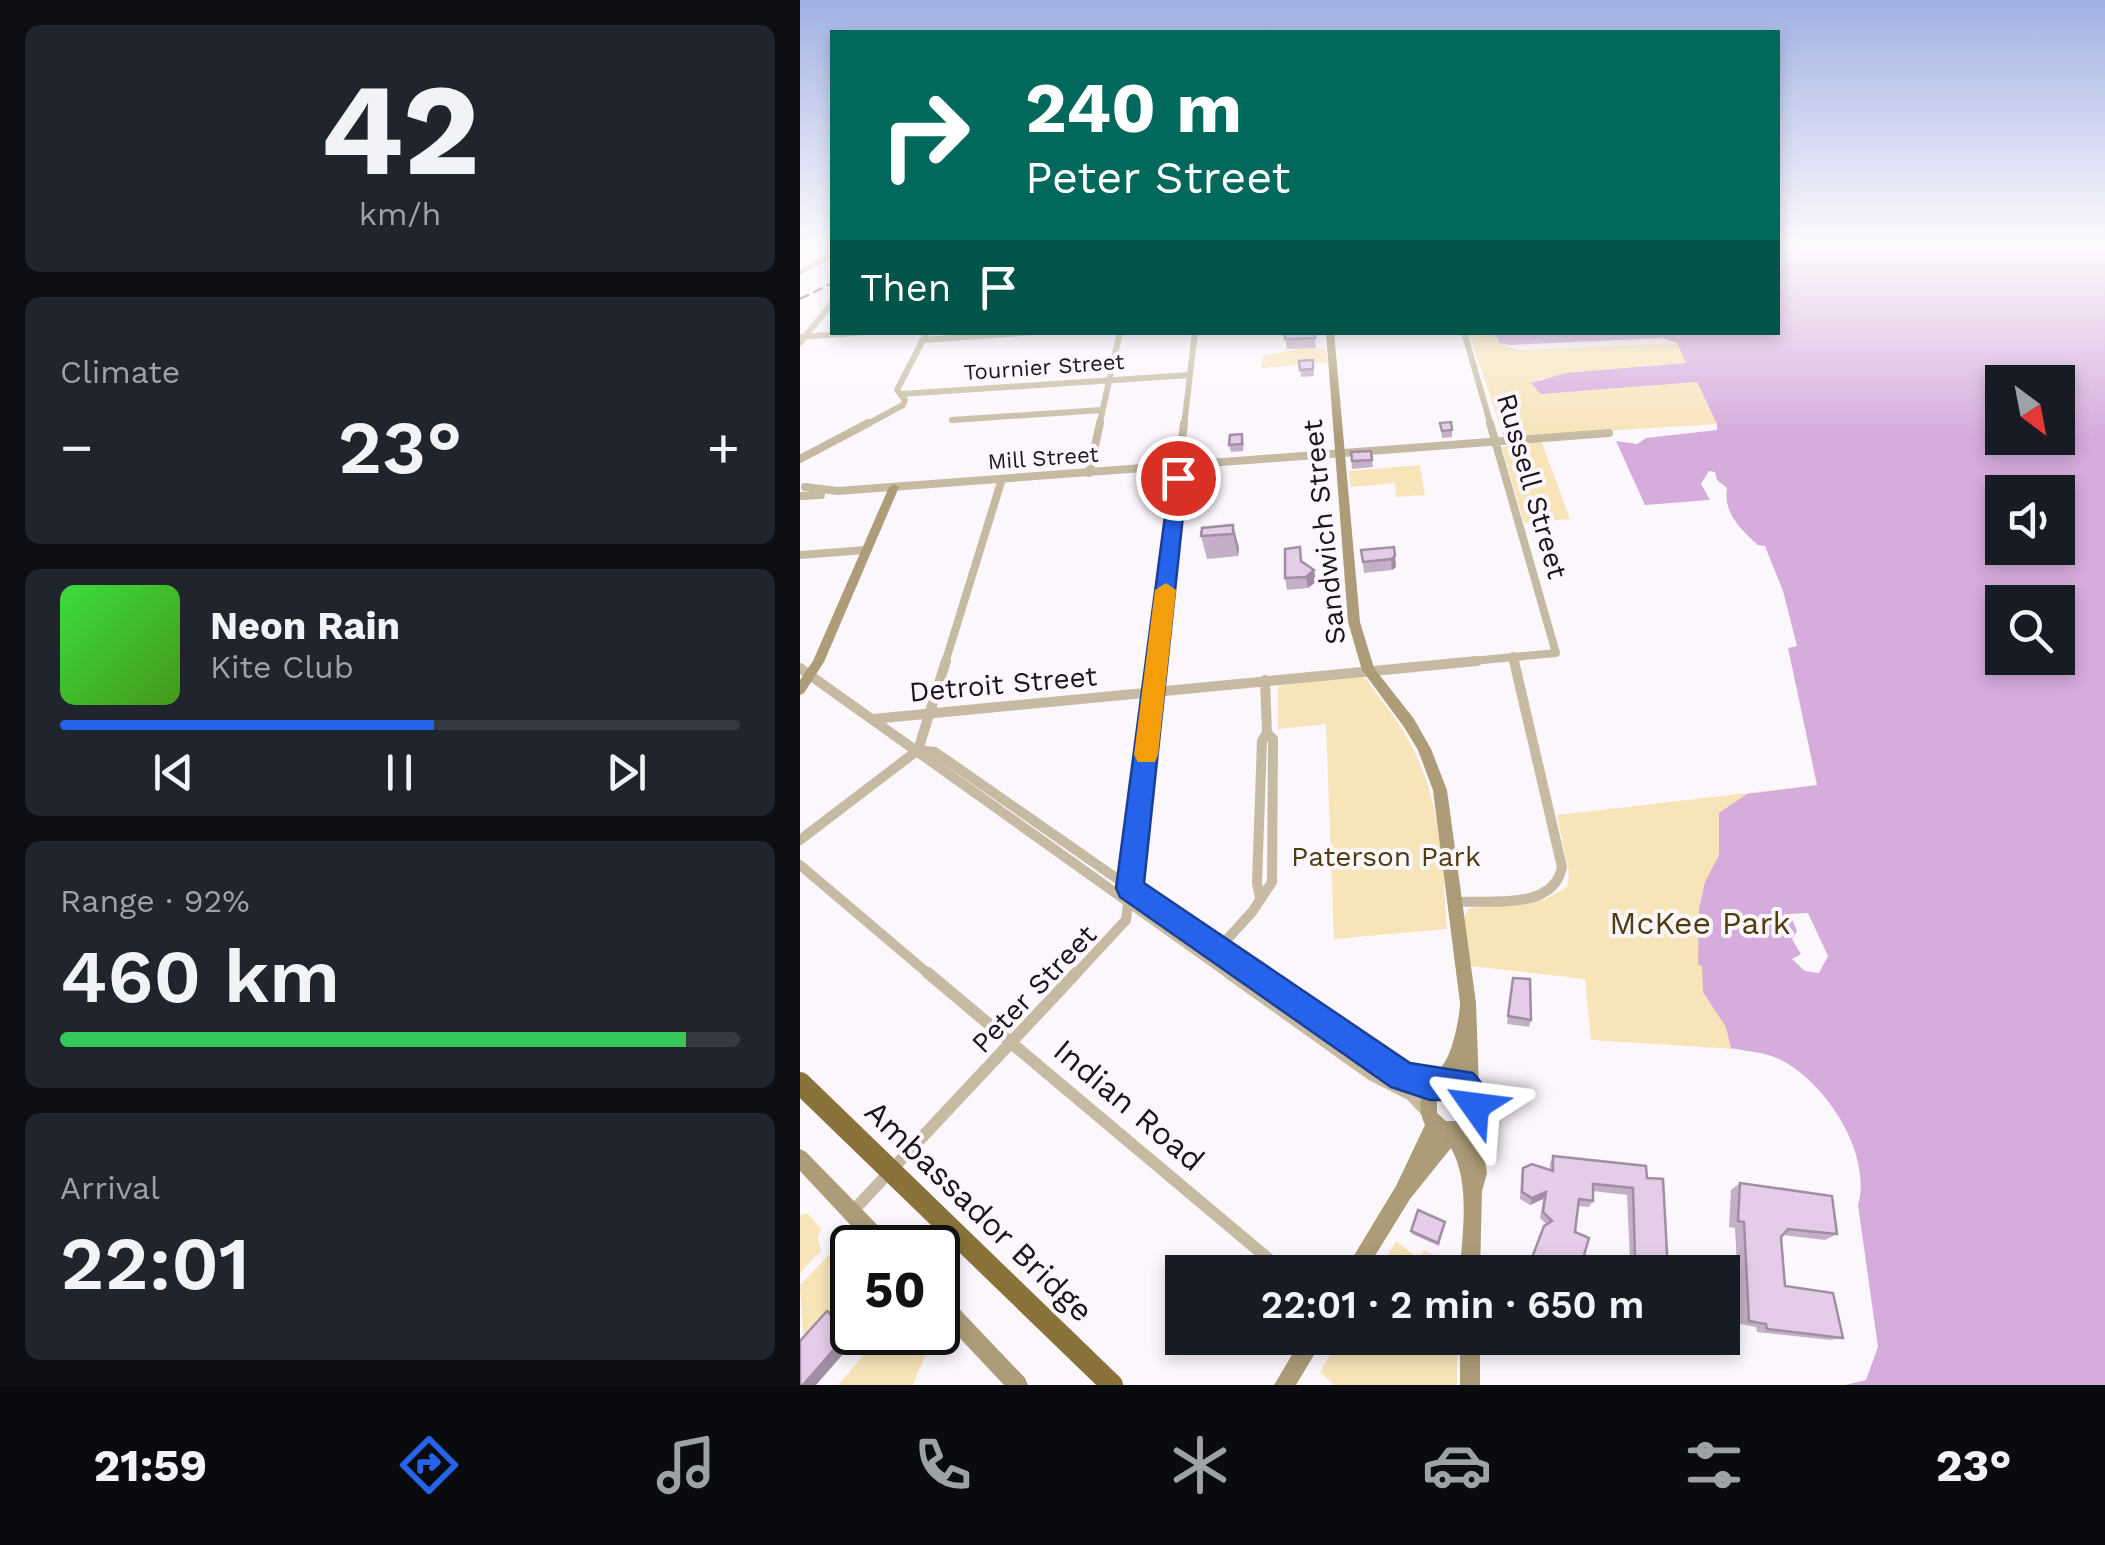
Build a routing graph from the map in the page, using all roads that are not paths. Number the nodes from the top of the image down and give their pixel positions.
1 (827, 309) edge
2 (839, 335) edge
3 (952, 335) edge
4 (1119, 335) edge
5 (1196, 335) edge
6 (1330, 335) edge
7 (1465, 335) edge
8 (925, 336) edge
9 (802, 339) edge
10 (1190, 375) junction
11 (1109, 380) junction
12 (901, 394) junction
13 (1102, 410) junction
14 (952, 420) dead end
15 (1609, 433) dead end
16 (1496, 441) junction
17 (1340, 454) junction
18 (800, 459) edge
19 (1180, 466) junction
20 (1089, 472) junction
21 (1002, 479) junction
22 (801, 487) edge
23 (894, 487) junction
24 (866, 550) junction
25 (800, 555) edge
26 (1556, 652) joint
27 (1513, 656) junction
28 (1368, 670) junction
29 (806, 672) edge
30 (1265, 680) junction
31 (800, 690) edge
32 (1154, 692) junction
33 (930, 713) junction
34 (872, 718) junction
35 (918, 750) junction
36 (800, 840) edge
37 (800, 865) edge
38 (1130, 888) junction
39 (1128, 902) junction
40 (1452, 902) junction
41 (1213, 954) junction
42 (1468, 1002) junction
43 (1012, 1044) junction
44 (800, 1083) edge
45 (1441, 1085) junction
46 (1470, 1092) junction
47 (1470, 1122) junction
48 (1438, 1123) junction
49 (800, 1158) edge
50 (1473, 1191) junction
51 (852, 1212) junction
52 (864, 1225) edge
53 (1264, 1255) edge
54 (1364, 1255) edge
55 (1471, 1255) edge
56 (960, 1324) edge
57 (1303, 1355) edge
58 (1470, 1355) edge
59 (1018, 1385) edge
60 (1112, 1385) edge
61 (1284, 1385) edge
62 (1470, 1385) edge

1 - 9 street
2 - 9 street
3 - 8 street
4 - 11 street
5 - 10 street, Peter Street
6 - 17 main road, Sandwich Street
7 - 16 street, Russell Street
8 - 12 street
10 - 11 street, Tournier Street
10 - 19 street, Peter Street
11 - 12 street, Tournier Street
11 - 13 street
12 - 18 street
13 - 14 street
13 - 20 street
15 - 16 street, Mill Street
16 - 17 street, Mill Street
16 - 26 street, Russell Street
17 - 19 street, Mill Street
17 - 28 main road, Sandwich Street
19 - 20 street, Mill Street
19 - 32 street, Peter Street
20 - 21 street, Mill Street
21 - 23 street, Mill Street
21 - 33 street
22 - 23 street, Mill Street
23 - 24 main road
24 - 25 street
24 - 29 main road
26 - 27 street, Detroit Street
27 - 28 street, Detroit Street
27 - 40 street
28 - 30 street, Detroit Street
28 - 40 main road, Sandwich Street
29 - 31 main road
29 - 34 street
30 - 32 street, Detroit Street
30 - 41 street
32 - 33 street, Detroit Street
32 - 38 street, Peter Street
33 - 34 street, Detroit Street
33 - 35 street
34 - 35 street
35 - 36 street
35 - 38 street
35 - 39 street
37 - 43 street, Indian Road
38 - 39 street, Peter Street
38 - 41 street
39 - 41 street
39 - 43 street, Peter Street
40 - 42 main road, Sandwich Street
41 - 45 street
41 - 48 street
42 - 45 main road
42 - 46 main road
43 - 51 street, Peter Street
43 - 53 street, Indian Road
44 - 60 highway, Ambassador Bridge, bridge
45 - 46 main road
45 - 48 main road
46 - 47 main road
47 - 48 main road
47 - 50 main road
48 - 50 main road
48 - 54 main road
49 - 51 main road
50 - 55 main road
51 - 52 main road
56 - 59 main road
57 - 61 main road
58 - 62 main road

